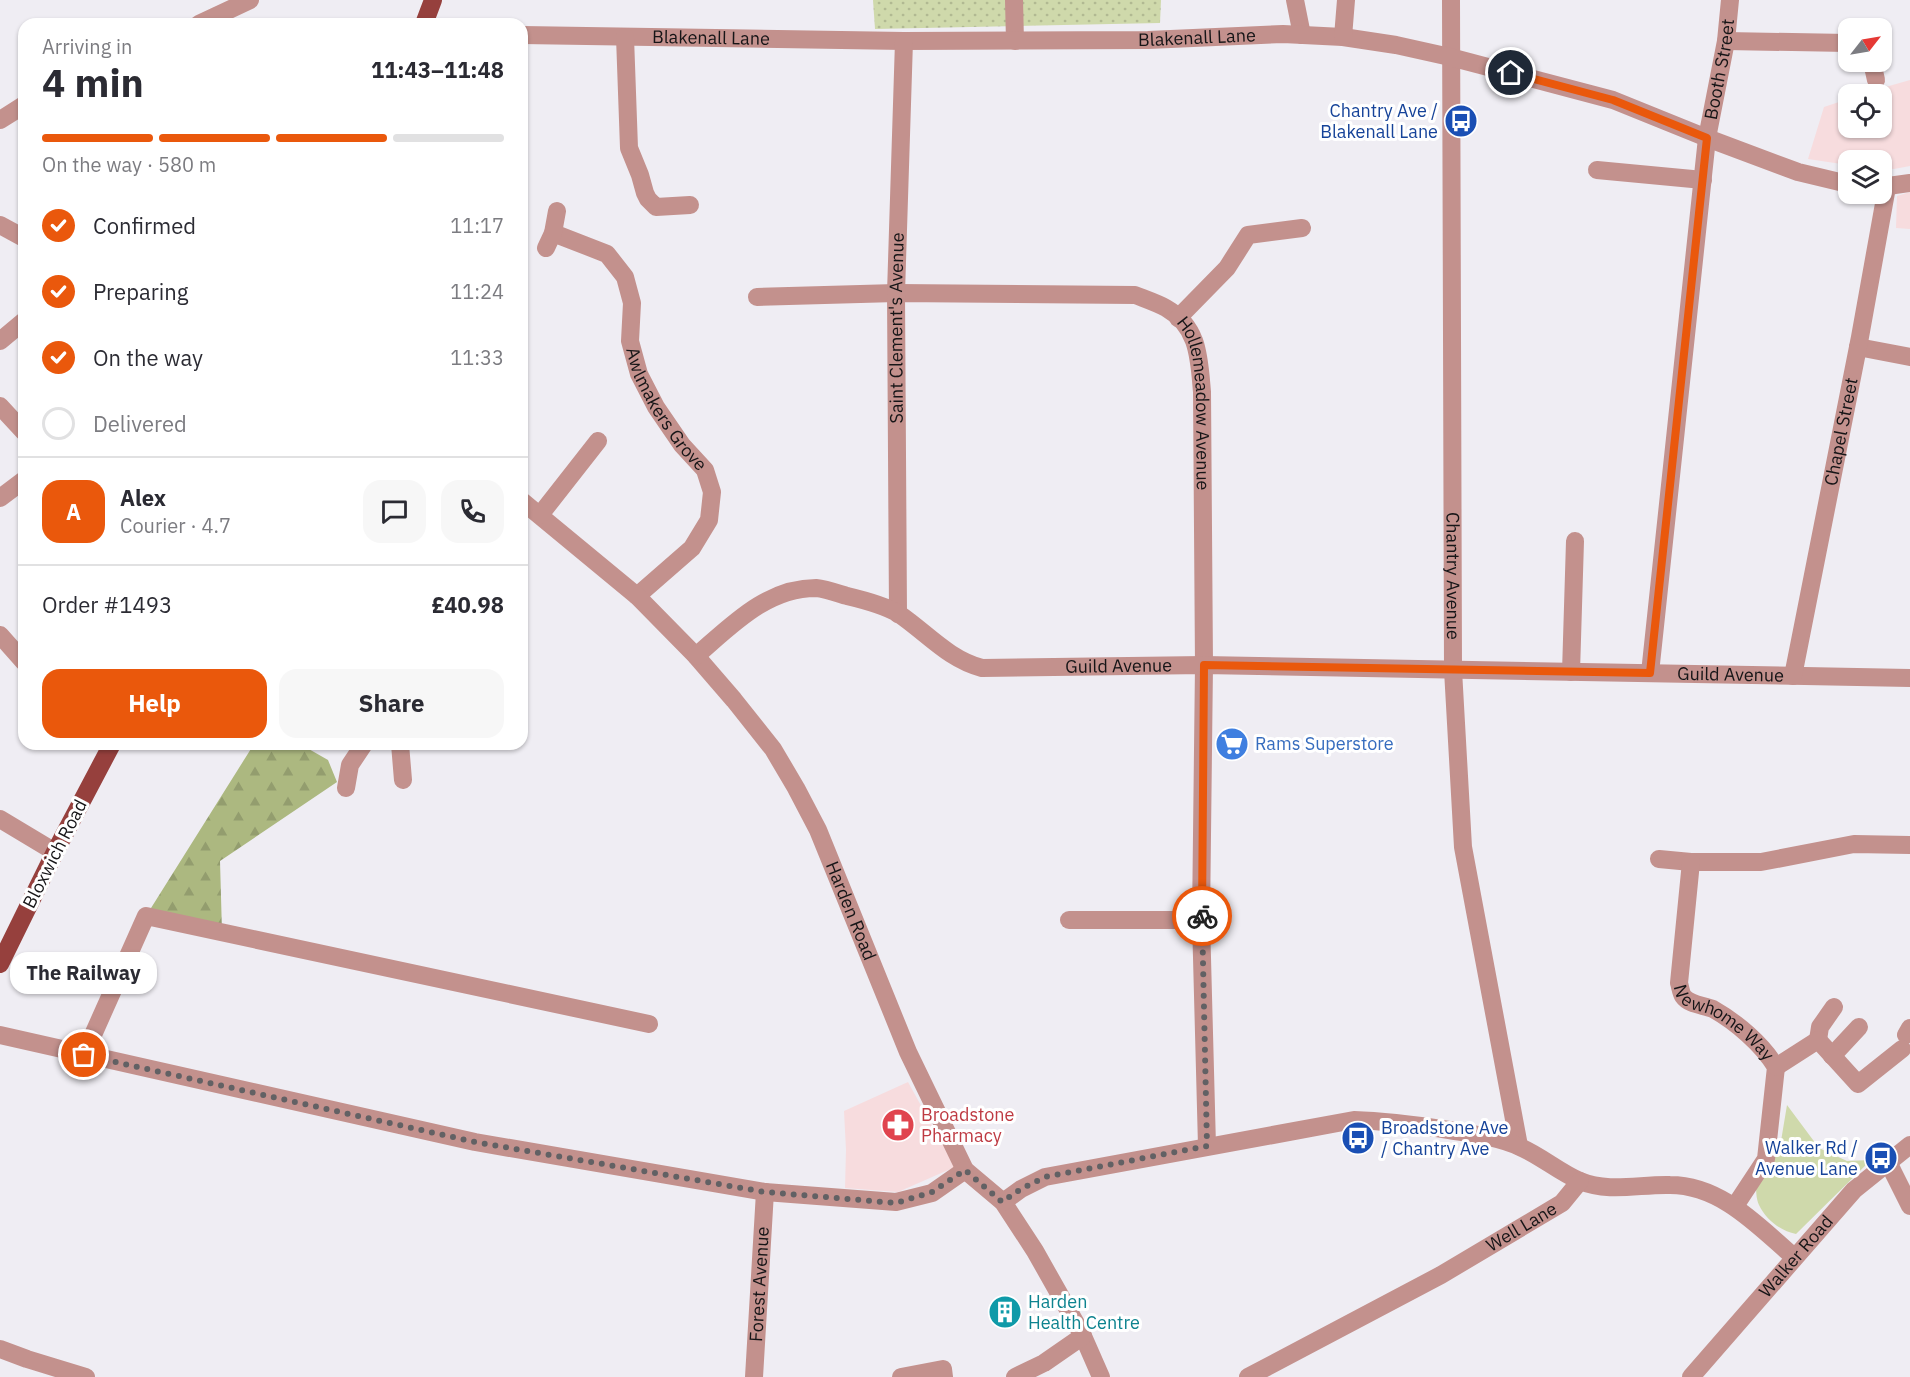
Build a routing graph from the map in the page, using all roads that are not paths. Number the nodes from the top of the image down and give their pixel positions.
1 (250, 0) edge
2 (433, 0) edge
3 (1014, 0) edge
4 (1295, 0) edge
5 (1346, 0) edge
6 (1451, 0) edge
7 (1730, 0) edge
8 (212, 18) edge
9 (426, 18) edge
10 (528, 35) edge
11 (1302, 35) junction
12 (625, 37) junction
13 (1342, 37) junction
14 (1015, 40) junction
15 (904, 41) junction
16 (1726, 41) junction
17 (1838, 43) edge
18 (1450, 57) junction
19 (1874, 72) edge
20 (1876, 80) dead end
21 (18, 109) edge
22 (0, 120) edge
23 (1707, 138) junction
24 (1597, 170) dead end
25 (1703, 180) junction
26 (1838, 182) edge
27 (1910, 183) edge
28 (1892, 186) edge
29 (1881, 204) edge
30 (690, 205) dead end
31 (557, 211) dead end
32 (0, 225) edge
33 (1302, 228) dead end
34 (18, 235) edge
35 (896, 293) junction
36 (757, 297) dead end
37 (1178, 318) junction
38 (18, 326) edge
39 (0, 341) edge
40 (1858, 347) junction
41 (1910, 357) edge
42 (0, 405) edge
43 (18, 425) edge
44 (598, 441) dead end
45 (18, 484) edge
46 (0, 498) edge
47 (528, 506) edge
48 (540, 515) junction
49 (1575, 542) dead end
50 (637, 596) junction
51 (898, 614) junction
52 (0, 635) edge
53 (18, 655) edge
54 (696, 657) junction
55 (1204, 665) junction
56 (1453, 670) junction
57 (1571, 672) junction
58 (1650, 673) junction
59 (1793, 676) junction
60 (1910, 678) edge
61 (109, 750) edge
62 (360, 750) edge
63 (400, 750) edge
64 (403, 780) dead end
65 (346, 788) dead end
66 (0, 819) edge
67 (1910, 845) edge
68 (55, 852) junction
69 (1659, 859) dead end
70 (1691, 862) junction
71 (1069, 920) dead end
72 (1202, 920) junction
73 (0, 964) edge
74 (1834, 1006) dead end
75 (649, 1024) dead end
76 (1859, 1027) dead end
77 (0, 1035) edge
78 (1906, 1037) edge
79 (1818, 1040) junction
80 (84, 1055) junction
81 (1832, 1056) junction
82 (1776, 1066) junction
83 (1910, 1145) edge
84 (1207, 1146) junction
85 (1519, 1146) junction
86 (1888, 1162) junction
87 (965, 1170) junction
88 (1581, 1181) junction
89 (765, 1192) junction
90 (1907, 1195) edge
91 (1002, 1202) junction
92 (1735, 1206) junction
93 (1794, 1257) junction
94 (1083, 1336) junction
95 (0, 1349) edge
96 (86, 1377) edge
97 (754, 1377) edge
98 (901, 1377) edge
99 (945, 1377) edge
100 (1015, 1377) edge
101 (1101, 1377) edge
102 (1248, 1377) edge
103 (1691, 1377) edge

1 - 8 street
2 - 9 main road
3 - 14 street
4 - 11 street
5 - 13 street
6 - 18 street, Chantry Avenue
7 - 16 street, Booth Street
10 - 12 street, Blakenall Lane
11 - 13 street, Blakenall Lane
11 - 14 street, Blakenall Lane
12 - 15 street, Blakenall Lane
12 - 30 street
13 - 18 street, Blakenall Lane
14 - 15 street, Blakenall Lane
15 - 35 street, Saint Clement's Avenue
16 - 17 street
16 - 23 street, Booth Street
18 - 23 street, Blakenall Lane
18 - 56 street, Chantry Avenue
19 - 20 street
21 - 22 street
23 - 25 street, Booth Street
23 - 26 street, Blakenall Lane
24 - 25 street
25 - 58 street, Booth Street
27 - 28 street
29 - 40 street, Chapel Street
31 - 50 street, Awlmakers Grove
32 - 34 street
33 - 37 street
35 - 36 street, Hollemeadow Avenue
35 - 37 street, Hollemeadow Avenue
35 - 51 street, Saint Clement's Avenue
37 - 55 street, Hollemeadow Avenue
38 - 39 street
40 - 41 street
40 - 59 street, Chapel Street
42 - 43 street
44 - 48 street
45 - 46 street
47 - 48 street, Harden Road
48 - 50 street, Harden Road
49 - 57 street
50 - 54 street, Harden Road
51 - 54 street, Guild Avenue
51 - 55 street, Guild Avenue
52 - 53 street
54 - 87 street, Harden Road
55 - 56 street, Guild Avenue
55 - 72 street, Hollemeadow Avenue
56 - 57 street, Guild Avenue
56 - 85 street, Chantry Avenue
57 - 58 street, Guild Avenue
58 - 59 street, Guild Avenue
59 - 60 street, Guild Avenue
61 - 68 main road, Bloxwich Road
62 - 65 street
63 - 64 street
66 - 68 street
67 - 70 street
68 - 73 main road, Bloxwich Road
69 - 70 street
70 - 82 street, Newhome Way
71 - 72 street
72 - 84 street, Hollemeadow Avenue
74 - 79 street
75 - 80 street
76 - 81 street
77 - 80 street
78 - 81 street
79 - 81 street
79 - 82 street
80 - 89 street
82 - 92 street, Newhome Way
83 - 86 street, Walker Road
84 - 85 street
84 - 91 street
85 - 88 street
86 - 90 street
86 - 93 street, Walker Road
87 - 89 street
87 - 91 street, Harden Road
88 - 92 street
88 - 102 street, Well Lane
89 - 97 street, Forest Avenue
91 - 94 street, Harden Road
92 - 93 street
93 - 103 street, Walker Road
94 - 100 street
94 - 101 street, Harden Road
95 - 96 street
98 - 99 street

